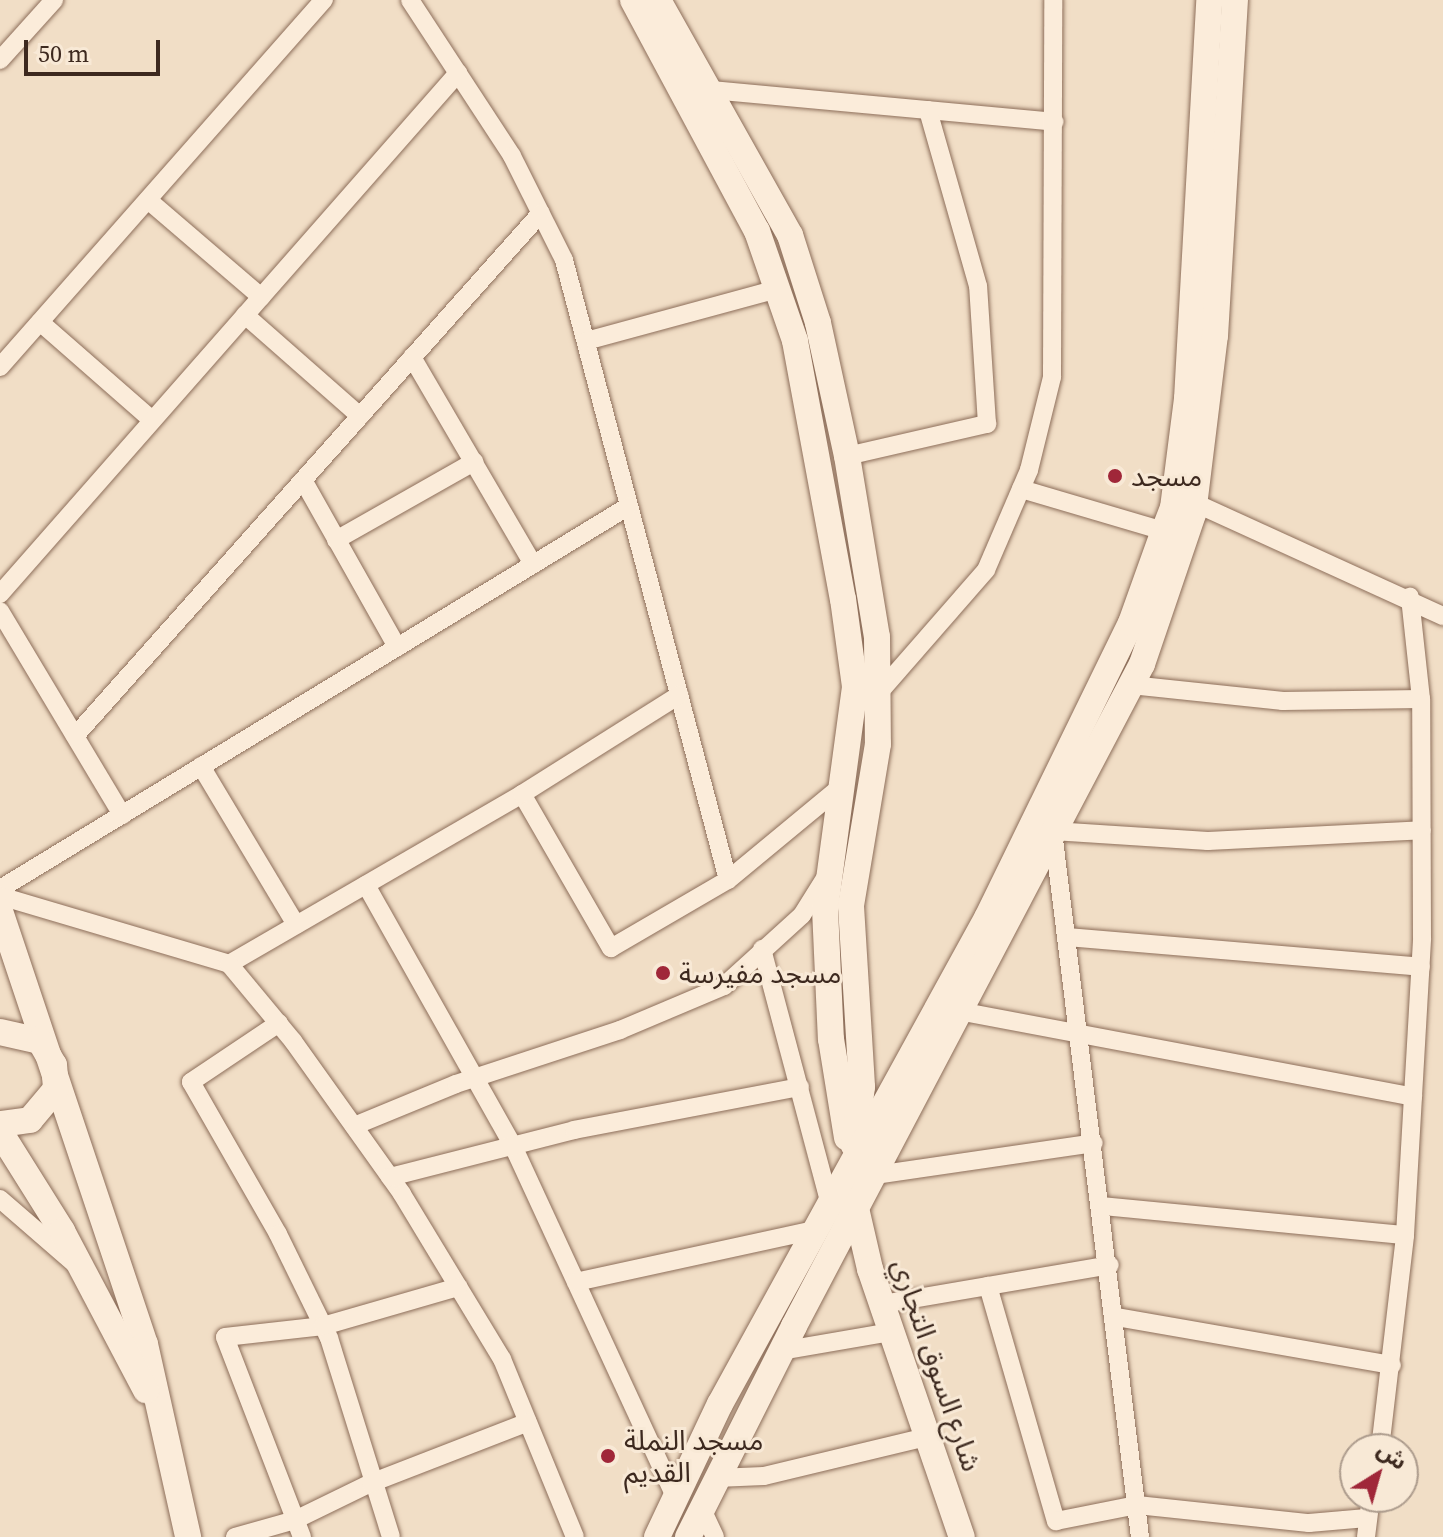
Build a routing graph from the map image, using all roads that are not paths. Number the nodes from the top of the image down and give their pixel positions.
1 (54, 0) edge
2 (324, 0) edge
3 (410, 0) edge
4 (633, 0) edge
5 (658, 0) edge
6 (1053, 0) edge
7 (1209, 0) edge
8 (1235, 0) edge
9 (19, 38) junction
10 (0, 42) edge
11 (0, 60) edge
12 (458, 73) junction
13 (712, 90) junction
14 (928, 110) junction
15 (1055, 122) junction
16 (148, 200) junction
17 (541, 213) junction
18 (777, 289) junction
19 (261, 297) junction
20 (245, 315) junction
21 (40, 322) junction
22 (586, 341) junction
23 (412, 357) junction
24 (0, 367) edge
25 (360, 416) junction
26 (152, 420) junction
27 (847, 456) junction
28 (474, 462) junction
29 (303, 480) junction
30 (1021, 489) junction
31 (1195, 503) junction
32 (629, 506) junction
33 (1164, 531) junction
34 (336, 540) junction
35 (533, 564) junction
36 (0, 594) edge
37 (1410, 597) junction
38 (0, 611) edge
39 (1443, 616) edge
40 (397, 647) junction
41 (1131, 685) junction
42 (679, 695) junction
43 (877, 695) junction
44 (1421, 699) junction
45 (75, 736) junction
46 (201, 766) junction
47 (844, 784) junction
48 (522, 794) junction
49 (122, 815) junction
50 (1422, 830) junction
51 (1053, 831) junction
52 (831, 867) junction
53 (728, 880) junction
54 (366, 885) junction
55 (0, 889) edge
56 (0, 896) edge
57 (0, 911) edge
58 (296, 925) junction
59 (1067, 937) junction
60 (762, 949) junction
61 (229, 964) junction
62 (1421, 967) junction
63 (959, 1011) junction
64 (279, 1023) junction
65 (0, 1032) edge
66 (1080, 1038) junction
67 (54, 1065) junction
68 (474, 1078) junction
69 (800, 1087) junction
70 (1413, 1097) junction
71 (0, 1124) edge
72 (354, 1126) junction
73 (0, 1132) edge
74 (1094, 1143) junction
75 (513, 1146) junction
76 (853, 1158) junction
77 (875, 1175) junction
78 (390, 1177) junction
79 (0, 1199) edge
80 (829, 1201) junction
81 (1102, 1206) junction
82 (856, 1212) junction
83 (814, 1230) junction
84 (1405, 1235) junction
85 (1110, 1265) junction
86 (82, 1270) junction
87 (576, 1282) junction
88 (988, 1286) junction
89 (458, 1287) junction
90 (882, 1304) junction
91 (1116, 1317) junction
92 (323, 1326) junction
93 (891, 1332) junction
94 (780, 1351) junction
95 (1392, 1365) junction
96 (163, 1422) junction
97 (528, 1422) junction
98 (1382, 1433) edge
99 (927, 1437) junction
100 (716, 1478) junction
101 (371, 1483) junction
102 (675, 1496) junction
103 (1137, 1505) junction
104 (701, 1507) junction
105 (298, 1528) edge
106 (1367, 1528) edge
107 (188, 1537) edge
108 (235, 1537) edge
109 (391, 1537) edge
110 (575, 1537) edge
111 (657, 1537) edge
112 (688, 1537) edge
113 (715, 1537) edge
114 (962, 1537) edge
115 (1140, 1537) edge

1 - 9 street
2 - 16 street
3 - 12 street
4 - 18 street
5 - 13 street
6 - 15 street
7 - 33 street
8 - 31 street
9 - 10 street
9 - 11 street
12 - 17 street
12 - 19 street
13 - 14 street
13 - 27 street
14 - 15 street
14 - 27 street
15 - 30 street
16 - 19 street
16 - 21 street
17 - 22 street
17 - 23 street
18 - 22 street
18 - 47 street
19 - 20 street
20 - 25 street
20 - 26 street
21 - 24 street
21 - 26 street
22 - 32 street
23 - 25 street
23 - 28 street
25 - 29 street
26 - 36 street
27 - 43 street
28 - 34 street
28 - 35 street
29 - 34 street
29 - 45 street
30 - 33 street
30 - 43 street
31 - 37 street
31 - 41 street
32 - 35 street
32 - 42 street
33 - 76 street
34 - 40 street
35 - 40 street
37 - 39 street
37 - 44 street
38 - 45 street
40 - 46 street
41 - 44 street
41 - 51 street
42 - 48 street
42 - 53 street
43 - 76 street
44 - 50 street
45 - 49 street
46 - 49 street
46 - 58 street
47 - 52 street
47 - 53 street
48 - 53 street
48 - 54 street
49 - 55 street
50 - 51 street
50 - 62 street
51 - 59 street
51 - 63 street
52 - 60 street
52 - 76 street
54 - 58 street
54 - 68 street
56 - 61 street
57 - 67 street
58 - 61 street
59 - 62 street
59 - 66 street
60 - 68 street
60 - 69 street
61 - 64 street
62 - 70 street
63 - 66 street
63 - 77 street
64 - 72 street
64 - 92 street
65 - 67 street
66 - 70 street
66 - 74 street
67 - 71 street
67 - 96 street
68 - 72 street
68 - 75 street
69 - 75 street
69 - 80 street
70 - 84 street
72 - 78 street
73 - 86 street
74 - 77 street
74 - 81 street
75 - 78 street
75 - 87 street
76 - 77 street
76 - 80 street
76 - 82 street, شارع السوق التجاري
77 - 82 street
78 - 89 street
79 - 86 street
80 - 83 street
81 - 84 street
81 - 85 street
82 - 90 street, شارع السوق التجاري
82 - 94 street
83 - 87 street
83 - 102 street
84 - 95 street
85 - 88 street
85 - 91 street
86 - 96 street
87 - 102 street
88 - 90 street
88 - 103 street
89 - 92 street
89 - 97 street
90 - 93 street, شارع السوق التجاري
91 - 95 street
91 - 103 street
92 - 101 street
92 - 105 street
93 - 94 street
93 - 99 street, شارع السوق التجاري
94 - 100 street
95 - 98 street
96 - 107 street
97 - 101 street
97 - 110 street
99 - 100 street
99 - 114 street, شارع السوق التجاري
100 - 104 street
101 - 105 street
101 - 109 street
102 - 111 street
103 - 106 street
103 - 115 street
104 - 112 street
104 - 113 street
105 - 108 street

